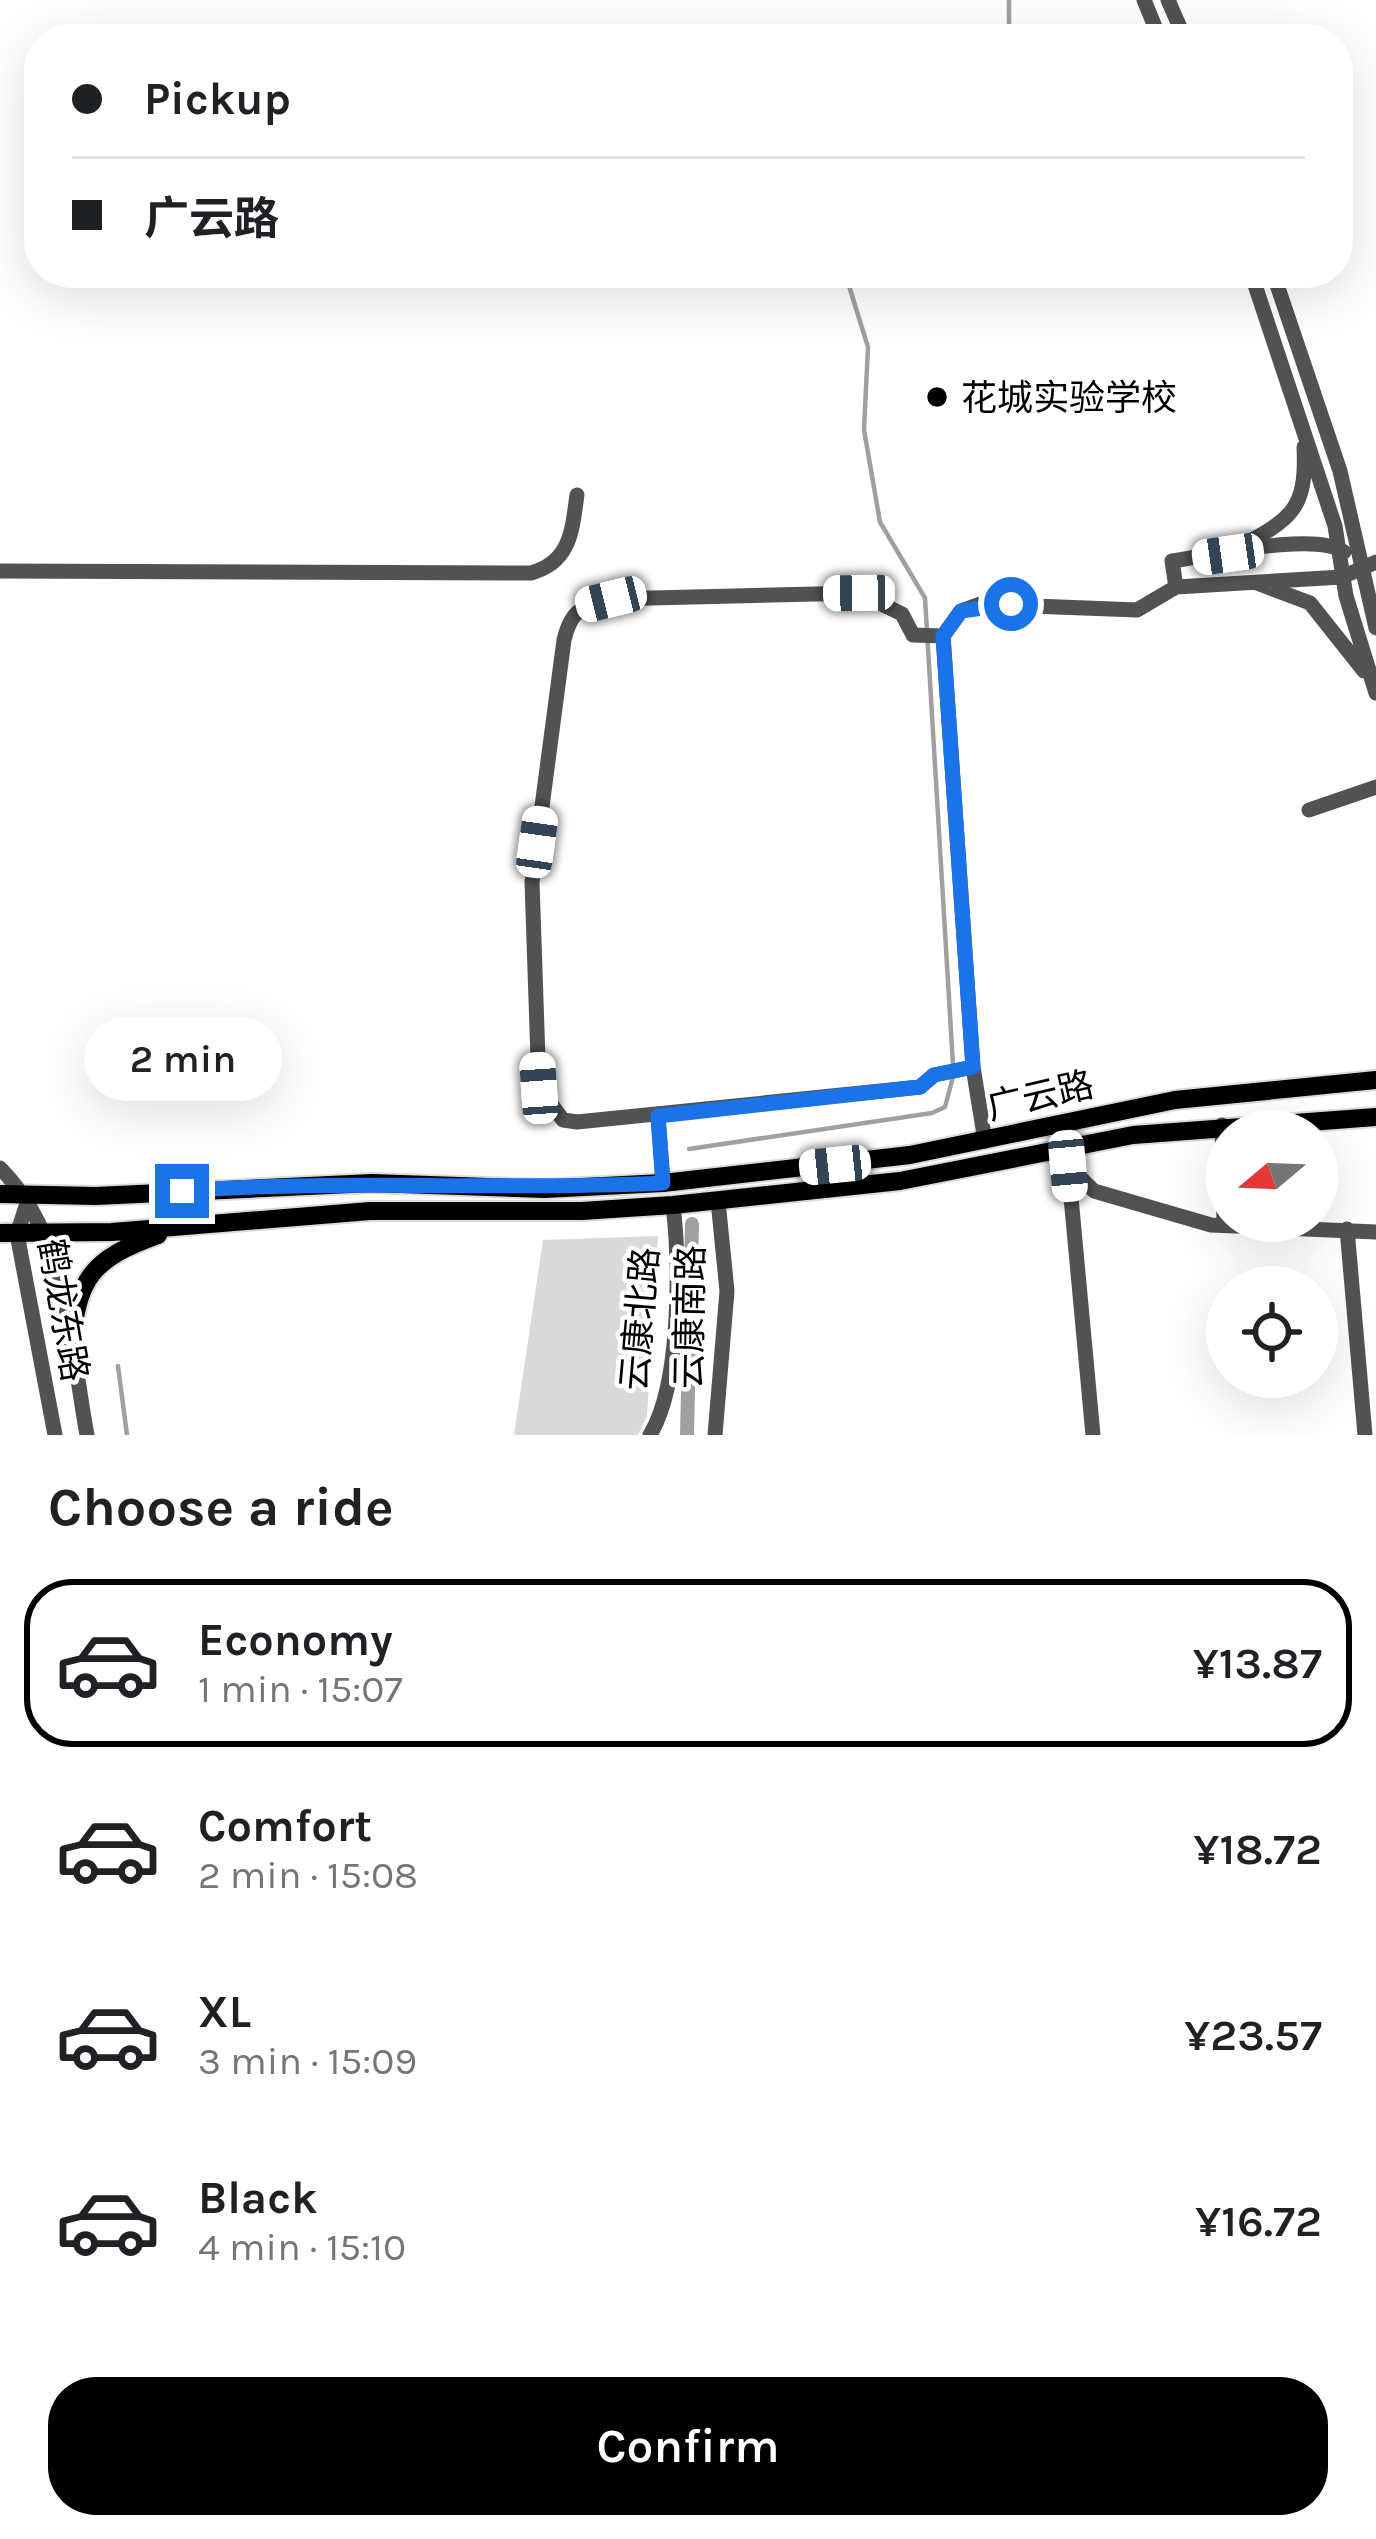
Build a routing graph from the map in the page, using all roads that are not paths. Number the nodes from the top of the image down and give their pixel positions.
1 (1256, 288) edge
2 (1278, 288) edge
3 (1304, 426) junction
4 (577, 495) dead end
5 (1337, 546) junction
6 (1228, 554) junction
7 (1368, 564) edge
8 (0, 571) edge
9 (1342, 577) junction
10 (1242, 579) junction
11 (1176, 586) junction
12 (1376, 628) edge
13 (943, 636) junction
14 (1375, 690) edge
15 (1376, 787) edge
16 (1309, 810) dead end
17 (973, 1067) junction
18 (1376, 1080) edge
19 (1350, 1082) junction
20 (658, 1116) junction
21 (1376, 1117) edge
22 (1348, 1118) junction
23 (1338, 1119) edge
24 (1206, 1127) edge
25 (986, 1142) junction
26 (1052, 1150) junction
27 (1068, 1166) junction
28 (0, 1168) edge
29 (663, 1183) junction
30 (182, 1191) junction
31 (0, 1194) edge
32 (29, 1197) junction
33 (718, 1201) junction
34 (674, 1205) junction
35 (1206, 1219) edge
36 (185, 1226) junction
37 (1338, 1228) edge
38 (1347, 1228) junction
39 (1376, 1232) edge
40 (8, 1233) edge
41 (49, 1234) junction
42 (71, 1349) junction
43 (40, 1354) junction
44 (55, 1435) edge
45 (87, 1435) edge
46 (650, 1435) edge
47 (716, 1435) edge
48 (1093, 1435) edge
49 (1365, 1435) edge

1 - 3 street
2 - 7 street
3 - 5 street
3 - 6 street
4 - 8 street
5 - 6 street
5 - 7 street
5 - 9 street
6 - 11 street
7 - 9 street
7 - 12 street
9 - 10 street
9 - 14 street
10 - 11 street
10 - 14 street
11 - 13 street
13 - 17 street
13 - 20 street
15 - 16 street
17 - 20 street
17 - 25 street
18 - 19 main road, 广云路
19 - 22 main road
19 - 25 main road, 广云路
20 - 29 street
21 - 22 main road, 广云路
22 - 23 main road, 广云路
24 - 26 main road, 广云路
25 - 29 main road, 广云路
26 - 27 street
26 - 33 main road, 广云路
27 - 35 street
27 - 48 street
28 - 32 street, 鹤龙东路
29 - 30 main road, 广云路
30 - 32 main road, 广云路
30 - 36 main road
31 - 32 main road, 广云路
32 - 40 street, 鹤龙东路
32 - 41 street, 鹤龙东路
33 - 34 main road, 广云路
33 - 47 street, 云康南路
34 - 36 main road, 广云路
34 - 46 street, 云康北路
36 - 41 main road, 广云路
36 - 42 main road
37 - 38 street
38 - 39 street
38 - 49 street
40 - 41 main road, 广云路
40 - 43 street, 鹤龙东路
41 - 42 street, 鹤龙东路
42 - 43 street
42 - 45 street, 鹤龙东路
43 - 44 street, 鹤龙东路

